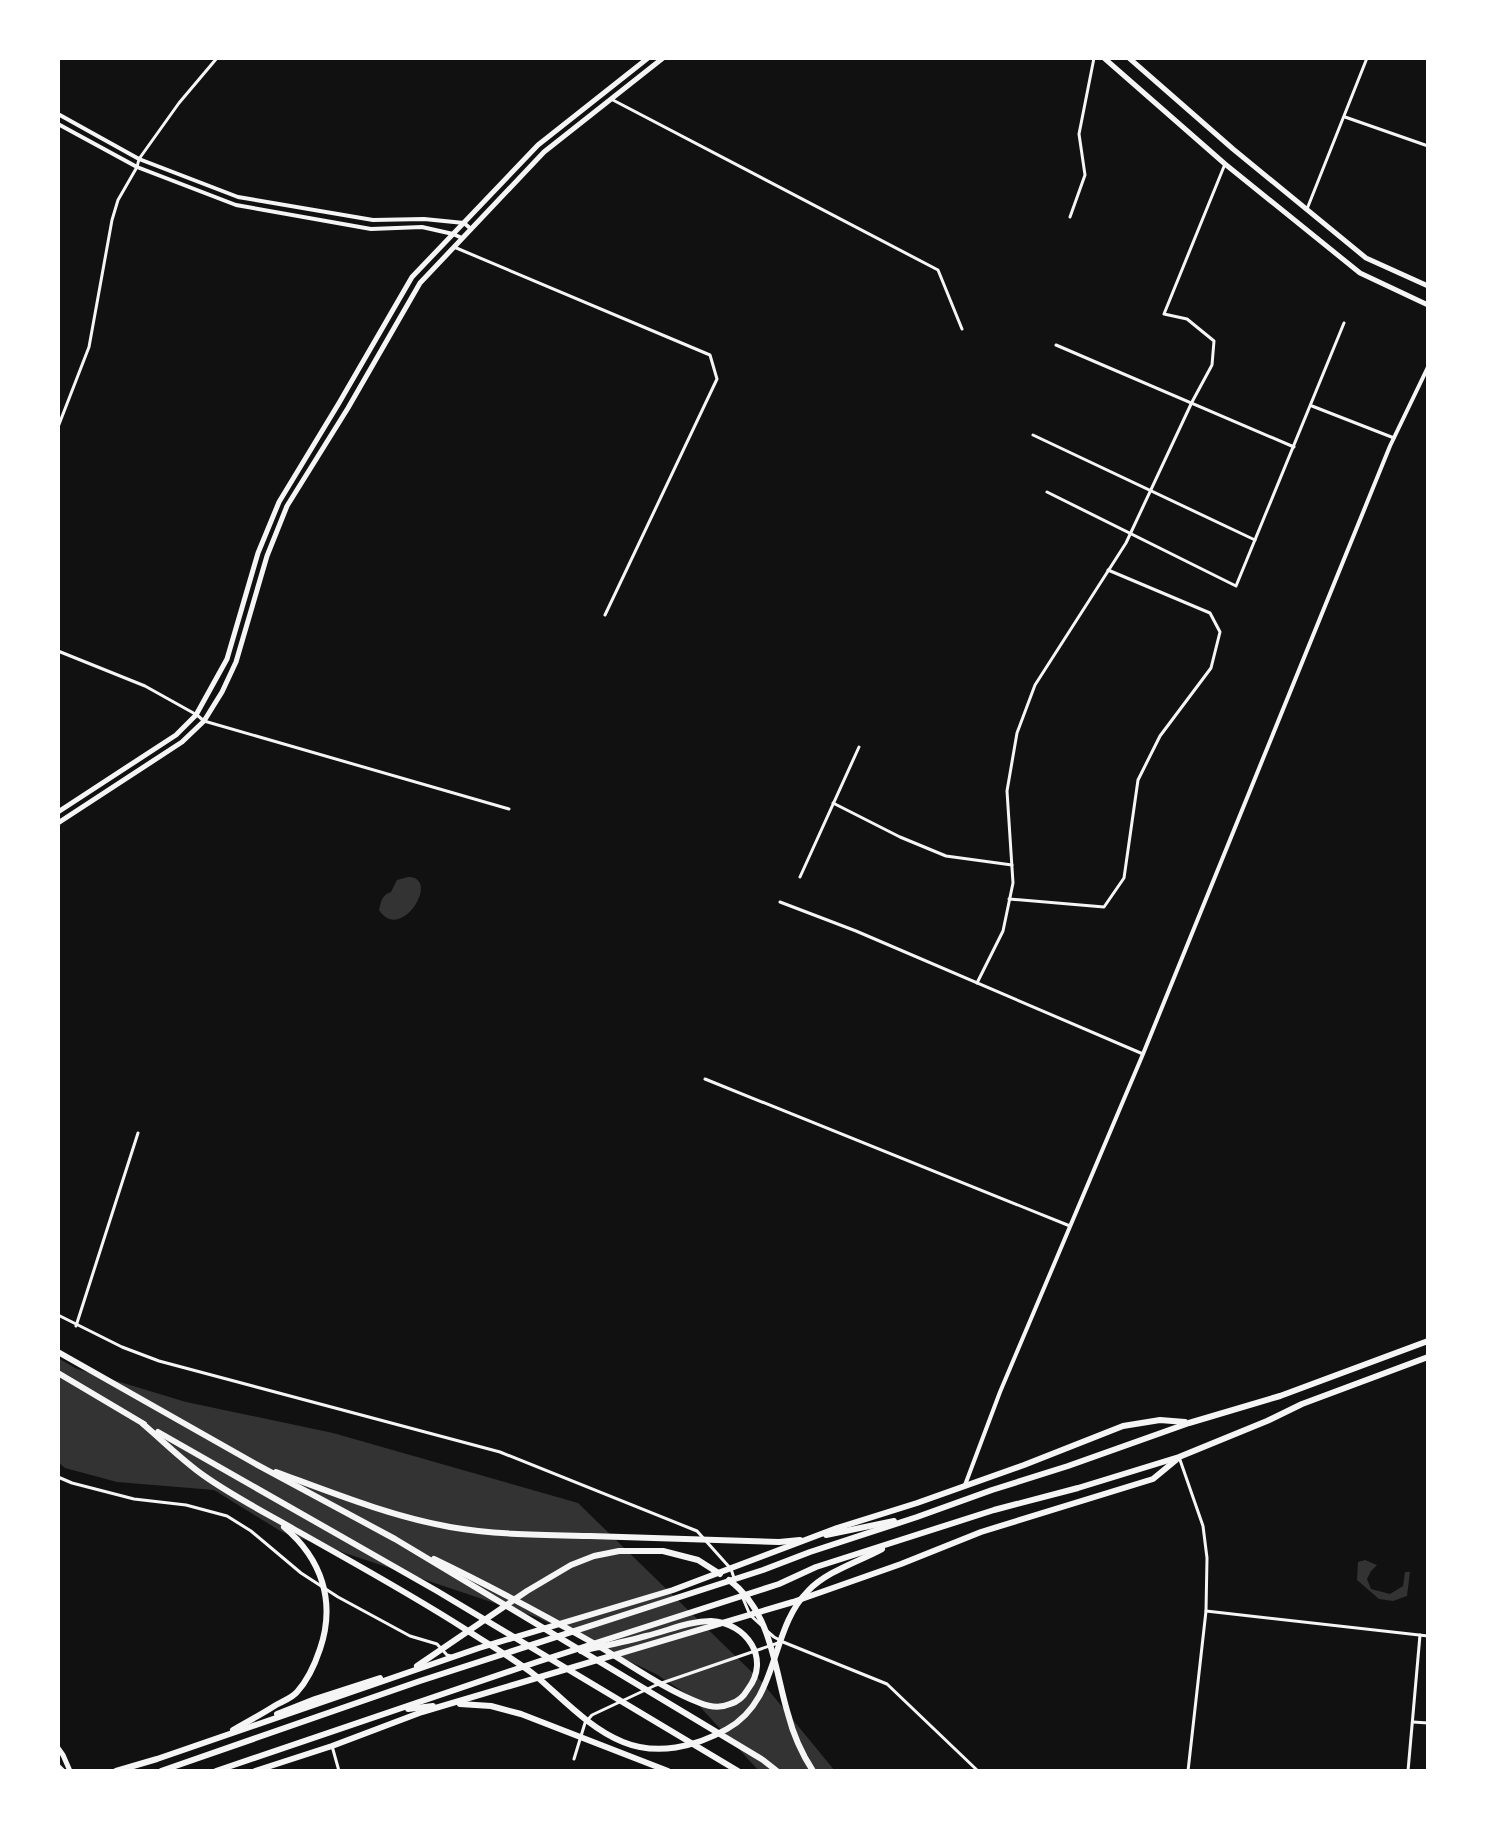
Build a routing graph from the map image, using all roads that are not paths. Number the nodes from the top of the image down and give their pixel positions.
1 (217, 58) edge
2 (648, 58) edge
3 (663, 58) edge
4 (1094, 58) edge
5 (1104, 58) edge
6 (1129, 58) edge
7 (1367, 58) edge
8 (611, 99) junction
9 (58, 114) edge
10 (1344, 117) junction
11 (58, 124) edge
12 (1428, 146) edge
13 (139, 159) junction
14 (1225, 164) junction
15 (137, 167) junction
16 (1307, 209) junction
17 (1070, 217) dead end
18 (464, 223) junction
19 (471, 229) junction
20 (453, 234) junction
21 (462, 238) junction
22 (454, 247) junction
23 (1428, 286) edge
24 (1428, 305) edge
25 (1344, 323) dead end
26 (962, 329) dead end
27 (1056, 345) dead end
28 (1428, 367) edge
29 (1192, 402) junction
30 (1310, 406) junction
31 (58, 427) edge
32 (1033, 435) dead end
33 (1394, 438) junction
34 (1294, 447) junction
35 (1151, 490) junction
36 (1047, 492) dead end
37 (1130, 534) junction
38 (1255, 540) junction
39 (1108, 570) junction
40 (605, 615) dead end
41 (58, 651) edge
42 (197, 715) junction
43 (204, 721) junction
44 (859, 747) dead end
45 (833, 803) junction
46 (509, 809) dead end
47 (58, 812) edge
48 (58, 823) edge
49 (1012, 865) junction
50 (800, 877) dead end
51 (1009, 899) junction
52 (780, 902) dead end
53 (977, 983) junction
54 (1143, 1054) junction
55 (705, 1079) dead end
56 (138, 1133) dead end
57 (1070, 1226) junction
58 (58, 1315) edge
59 (76, 1326) junction
60 (1428, 1341) edge
61 (58, 1352) edge
62 (1428, 1357) edge
63 (58, 1373) edge
64 (1189, 1423) junction
65 (143, 1424) junction
66 (1179, 1457) junction
67 (254, 1463) junction
68 (58, 1477) edge
69 (965, 1486) junction
70 (269, 1515) junction
71 (917, 1517) junction
72 (395, 1539) junction
73 (899, 1540) junction
74 (731, 1569) junction
75 (1206, 1611) junction
76 (750, 1615) junction
77 (1420, 1635) junction
78 (1428, 1636) edge
79 (783, 1642) junction
80 (459, 1656) junction
81 (537, 1662) junction
82 (389, 1712) junction
83 (1413, 1722) junction
84 (1428, 1723) edge
85 (223, 1736) junction
86 (332, 1746) junction
87 (58, 1748) edge
88 (574, 1759) dead end
89 (58, 1766) edge
90 (63, 1771) edge
91 (70, 1771) edge
92 (116, 1771) edge
93 (129, 1771) edge
94 (161, 1771) edge
95 (216, 1771) edge
96 (255, 1771) edge
97 (339, 1771) edge
98 (668, 1771) edge
99 (738, 1771) edge
100 (777, 1771) edge
101 (813, 1771) edge
102 (978, 1771) edge
103 (1188, 1771) edge
104 (1408, 1771) edge

1 - 13 street
2 - 18 main road
3 - 8 main road
4 - 17 street
5 - 14 main road
6 - 16 main road
7 - 10 street
8 - 19 main road
8 - 26 street
9 - 13 street
10 - 12 street
10 - 16 street
11 - 15 street
13 - 15 street
13 - 18 street
14 - 24 main road
14 - 29 street
15 - 20 street
15 - 31 street
16 - 23 main road
18 - 19 street
18 - 20 main road
19 - 21 main road
20 - 21 street
20 - 42 main road
21 - 22 main road
22 - 40 street
22 - 43 main road
25 - 30 street
27 - 29 street
28 - 33 street
29 - 34 street
29 - 35 street
30 - 33 street
30 - 34 street
32 - 35 street
33 - 54 street
34 - 38 street
35 - 37 street
35 - 38 street
36 - 37 street
37 - 38 street
37 - 39 street
39 - 49 street
39 - 51 street
41 - 42 street
42 - 43 street
42 - 47 main road
43 - 46 street
43 - 48 main road
44 - 45 street
45 - 49 street
45 - 50 street
49 - 51 street
51 - 53 street
52 - 53 street
53 - 54 street
54 - 57 street
55 - 57 street
56 - 59 street
57 - 69 street
58 - 59 street
59 - 74 street
60 - 64 highway
61 - 67 highway
62 - 66 highway
63 - 65 highway
64 - 69 highway
64 - 71 highway
65 - 70 highway
65 - 99 highway
66 - 73 highway
66 - 75 street
66 - 76 highway
67 - 71 highway
67 - 72 highway
68 - 80 street
69 - 74 highway
70 - 73 highway
70 - 85 highway
71 - 94 highway
72 - 81 highway
72 - 100 highway
73 - 81 highway
74 - 76 street
74 - 80 highway
75 - 77 street
75 - 103 street
76 - 79 street
76 - 86 highway
77 - 78 street
77 - 83 street
79 - 88 street
79 - 102 street
80 - 92 highway
81 - 82 highway
82 - 95 highway
82 - 98 highway
83 - 84 street
83 - 104 street
85 - 93 highway
85 - 101 highway
86 - 96 highway
86 - 97 street
87 - 91 main road
89 - 90 main road

